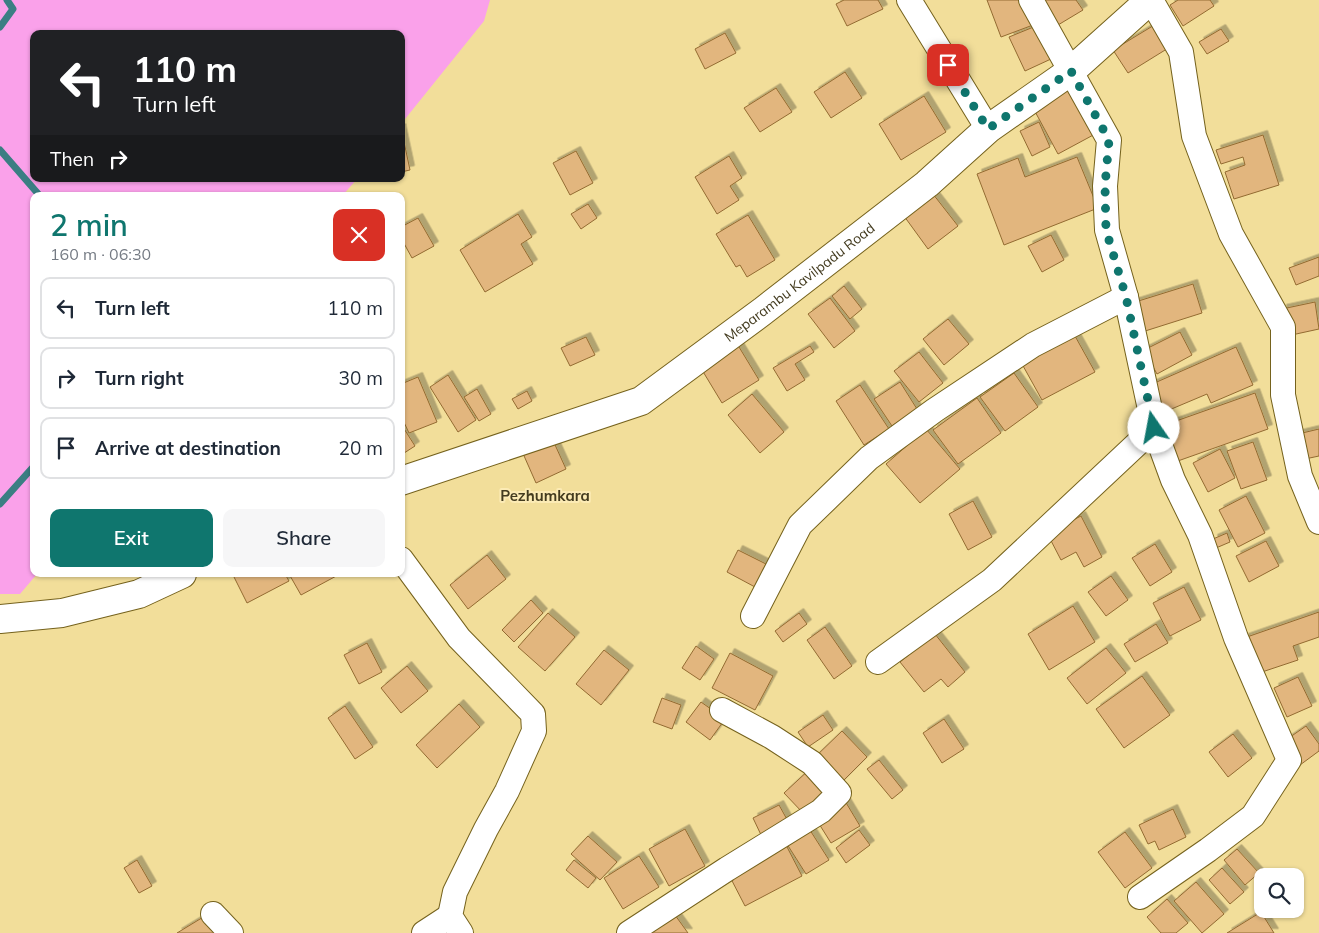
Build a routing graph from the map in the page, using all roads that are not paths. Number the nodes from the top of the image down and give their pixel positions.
1 (909, 0) edge
2 (1031, 0) edge
3 (1151, 0) edge
4 (1071, 71) junction
5 (988, 129) junction
6 (1126, 297) junction
7 (1154, 428) junction
8 (405, 480) edge
9 (1319, 522) edge
10 (405, 564) edge
11 (176, 577) edge
12 (754, 616) dead end
13 (0, 619) edge
14 (878, 662) dead end
15 (722, 710) dead end
16 (1140, 897) dead end
17 (213, 914) dead end
18 (456, 924) edge
19 (231, 933) edge
20 (424, 933) edge
21 (630, 933) edge

1 - 5 street
2 - 4 street
3 - 4 main road, Meparambu Kavilpadu Road
3 - 9 street
4 - 5 main road, Meparambu Kavilpadu Road
4 - 6 street
5 - 8 main road, Meparambu Kavilpadu Road
6 - 7 street
6 - 12 street
7 - 14 street
7 - 16 street
10 - 18 street
11 - 13 main road
15 - 21 street
17 - 19 street
18 - 20 street

